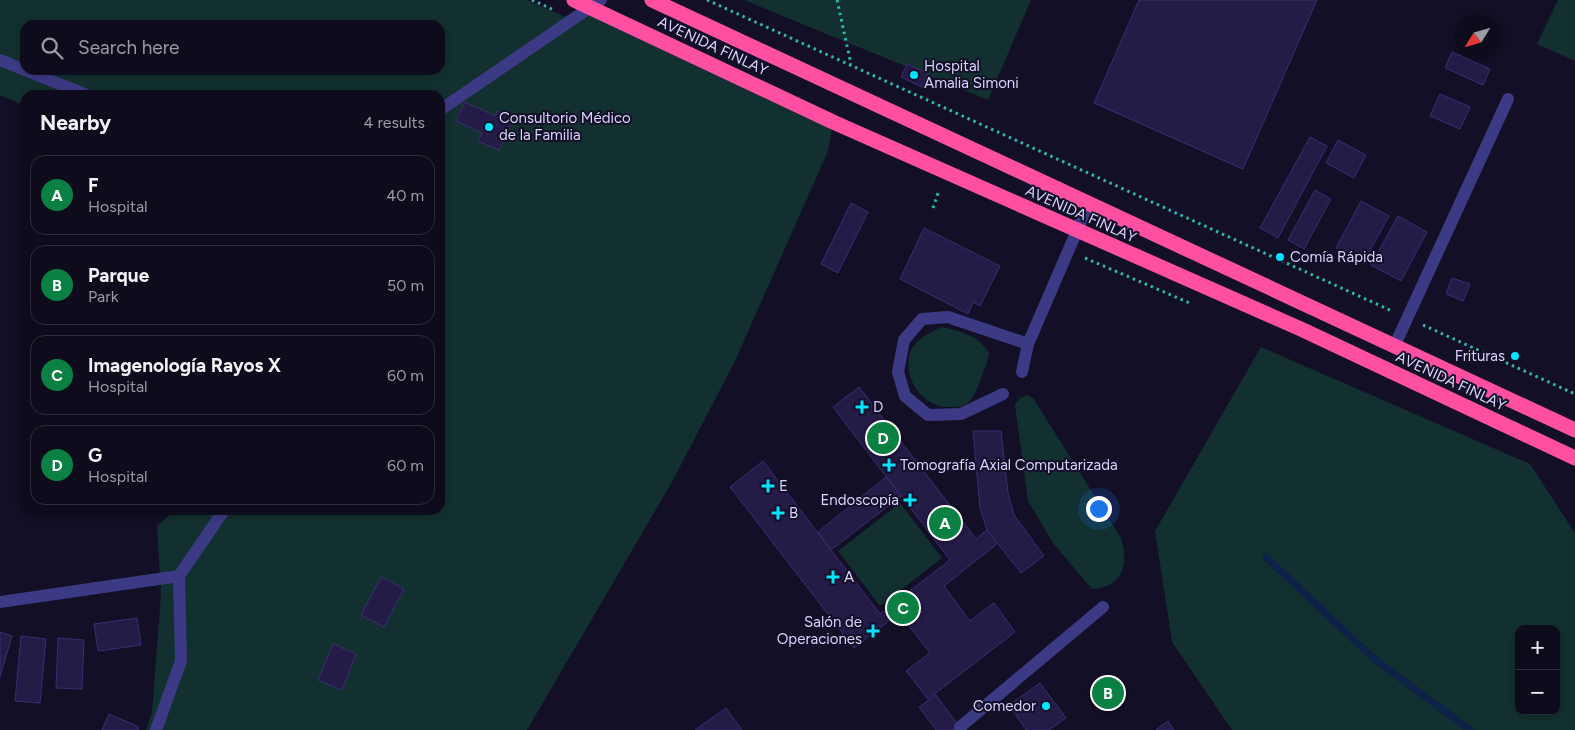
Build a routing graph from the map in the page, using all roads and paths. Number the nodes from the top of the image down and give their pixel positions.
1 (574, 0) edge
2 (652, 0) edge
3 (708, 0) edge
4 (837, 0) edge
5 (596, 4) edge
6 (0, 60) edge
7 (851, 64) junction
8 (20, 68) edge
9 (37, 75) edge
10 (75, 90) edge
11 (1508, 99) dead end
12 (445, 107) edge
13 (1089, 203) junction
14 (1076, 231) junction
15 (1409, 318) junction
16 (1028, 344) junction
17 (1394, 347) junction
18 (1022, 372) dead end
19 (1003, 394) dead end
20 (1575, 394) edge
21 (1575, 430) edge
22 (1575, 458) edge
23 (221, 515) edge
24 (179, 576) junction
25 (0, 602) edge
26 (1103, 607) dead end
27 (960, 727) dead end
28 (156, 730) edge

1 - 5 highway, AVENIDA FINLAY
2 - 13 highway, AVENIDA FINLAY
3 - 7 path
4 - 7 path
5 - 12 street
5 - 14 highway, AVENIDA FINLAY
6 - 8 street
7 - 15 path
9 - 10 street
11 - 15 street
13 - 14 street
13 - 17 highway, AVENIDA FINLAY
14 - 16 street
14 - 22 highway, AVENIDA FINLAY
15 - 17 street
15 - 20 path
16 - 18 street
16 - 19 street
17 - 21 highway, AVENIDA FINLAY
23 - 24 street
24 - 25 street
24 - 28 street
26 - 27 street

